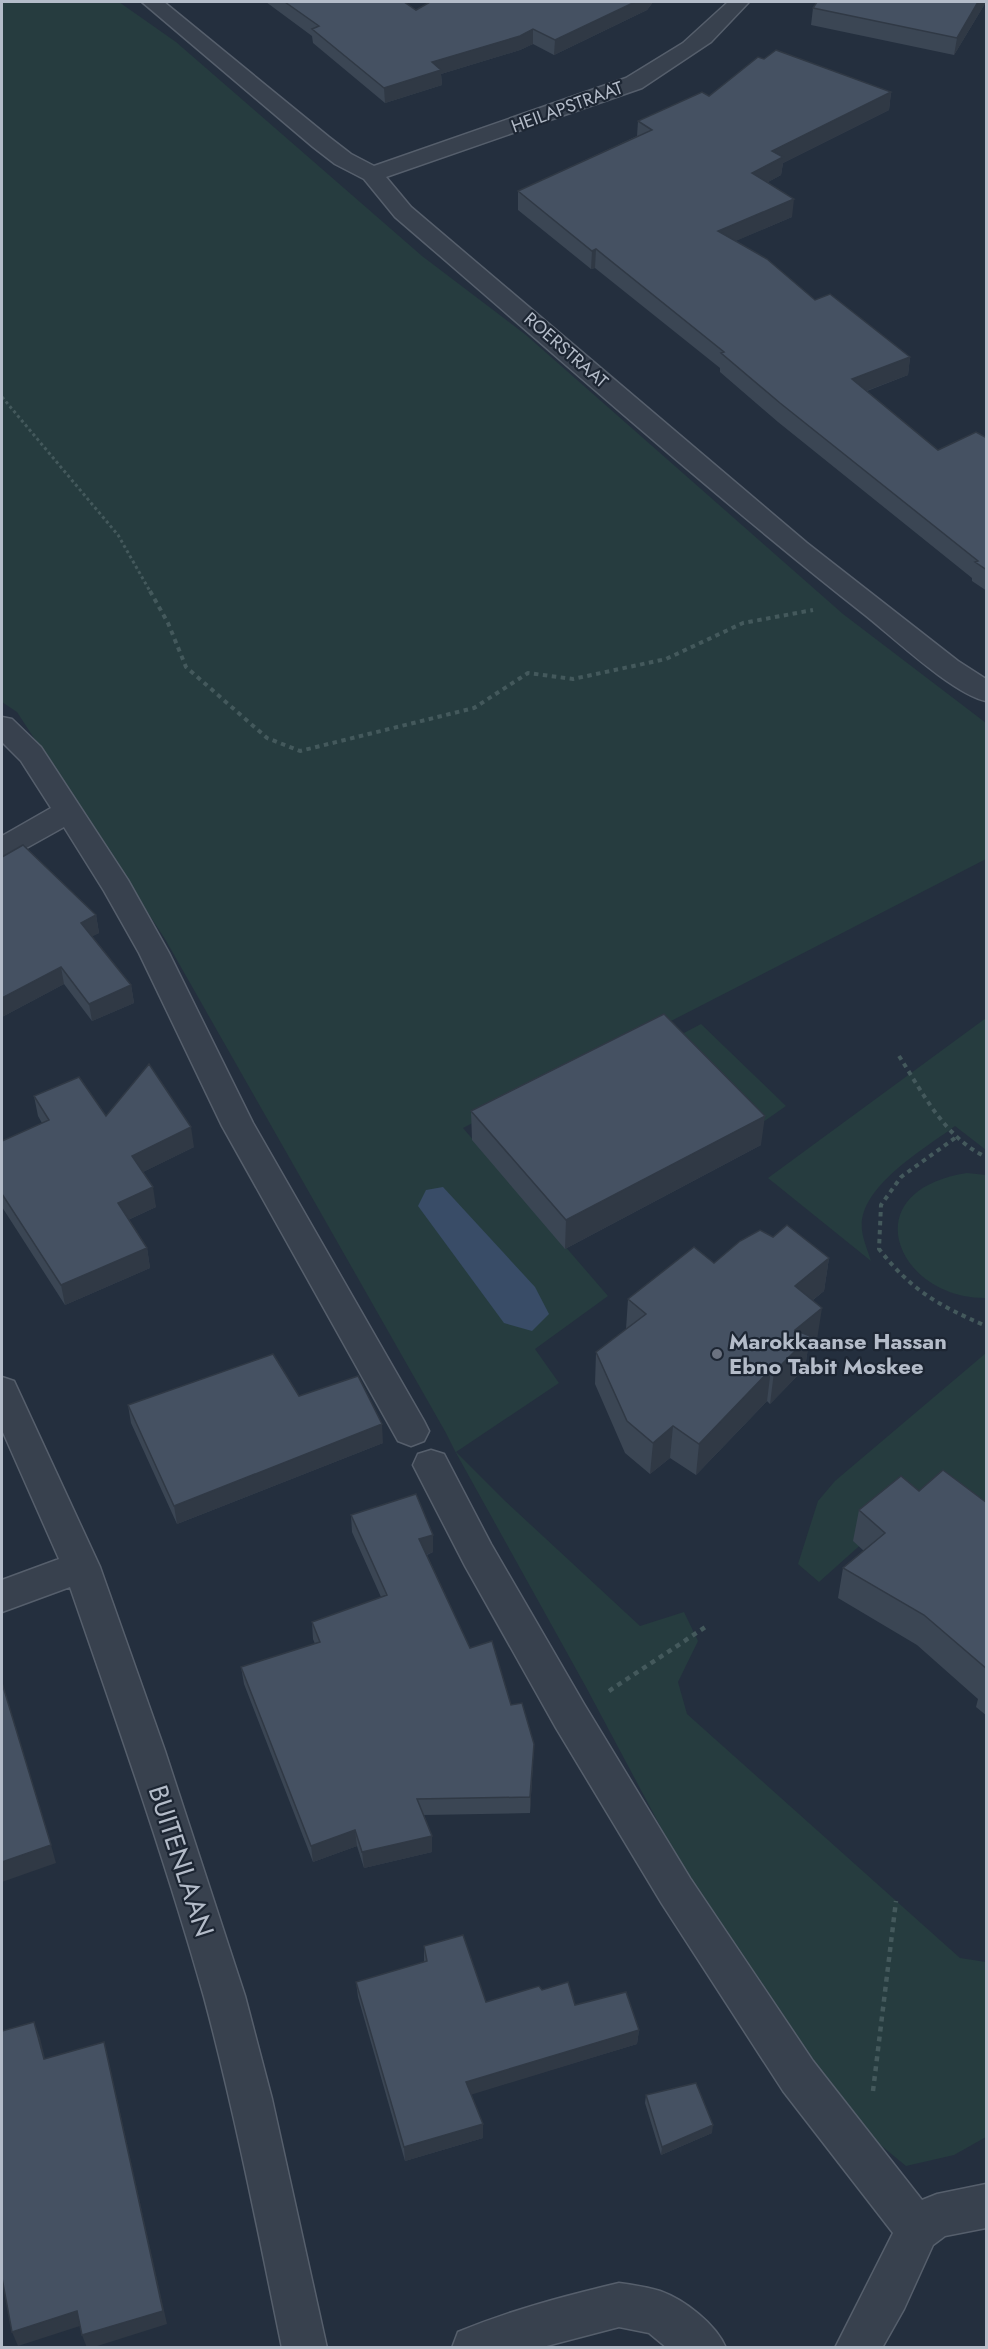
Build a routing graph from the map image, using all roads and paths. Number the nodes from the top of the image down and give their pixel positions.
1 (152, 2) edge
2 (739, 2) edge
3 (372, 174) junction
4 (2, 397) edge
5 (824, 609) dead end
6 (987, 693) edge
7 (2, 726) edge
8 (68, 812) junction
9 (2, 849) edge
10 (899, 1056) dead end
11 (955, 1138) junction
12 (987, 1157) edge
13 (987, 1326) edge
14 (2, 1391) edge
15 (81, 1567) junction
16 (2, 1596) edge
17 (707, 1626) dead end
18 (601, 1696) dead end
19 (896, 1901) dead end
20 (873, 2096) dead end
21 (987, 2206) edge
22 (916, 2229) junction
23 (859, 2347) edge
24 (305, 2348) edge
25 (474, 2348) edge
26 (705, 2348) edge

1 - 3 street, ROERSTRAAT
2 - 3 street, HEILAPSTRAAT
3 - 6 street, ROERSTRAAT
4 - 5 path
7 - 8 street
8 - 9 street
8 - 22 street
10 - 11 path
11 - 12 path
11 - 13 path
14 - 15 street, BUITENLAAN
15 - 16 street
15 - 24 street, BUITENLAAN
17 - 18 path
19 - 20 path
21 - 22 street
22 - 23 street
25 - 26 street

